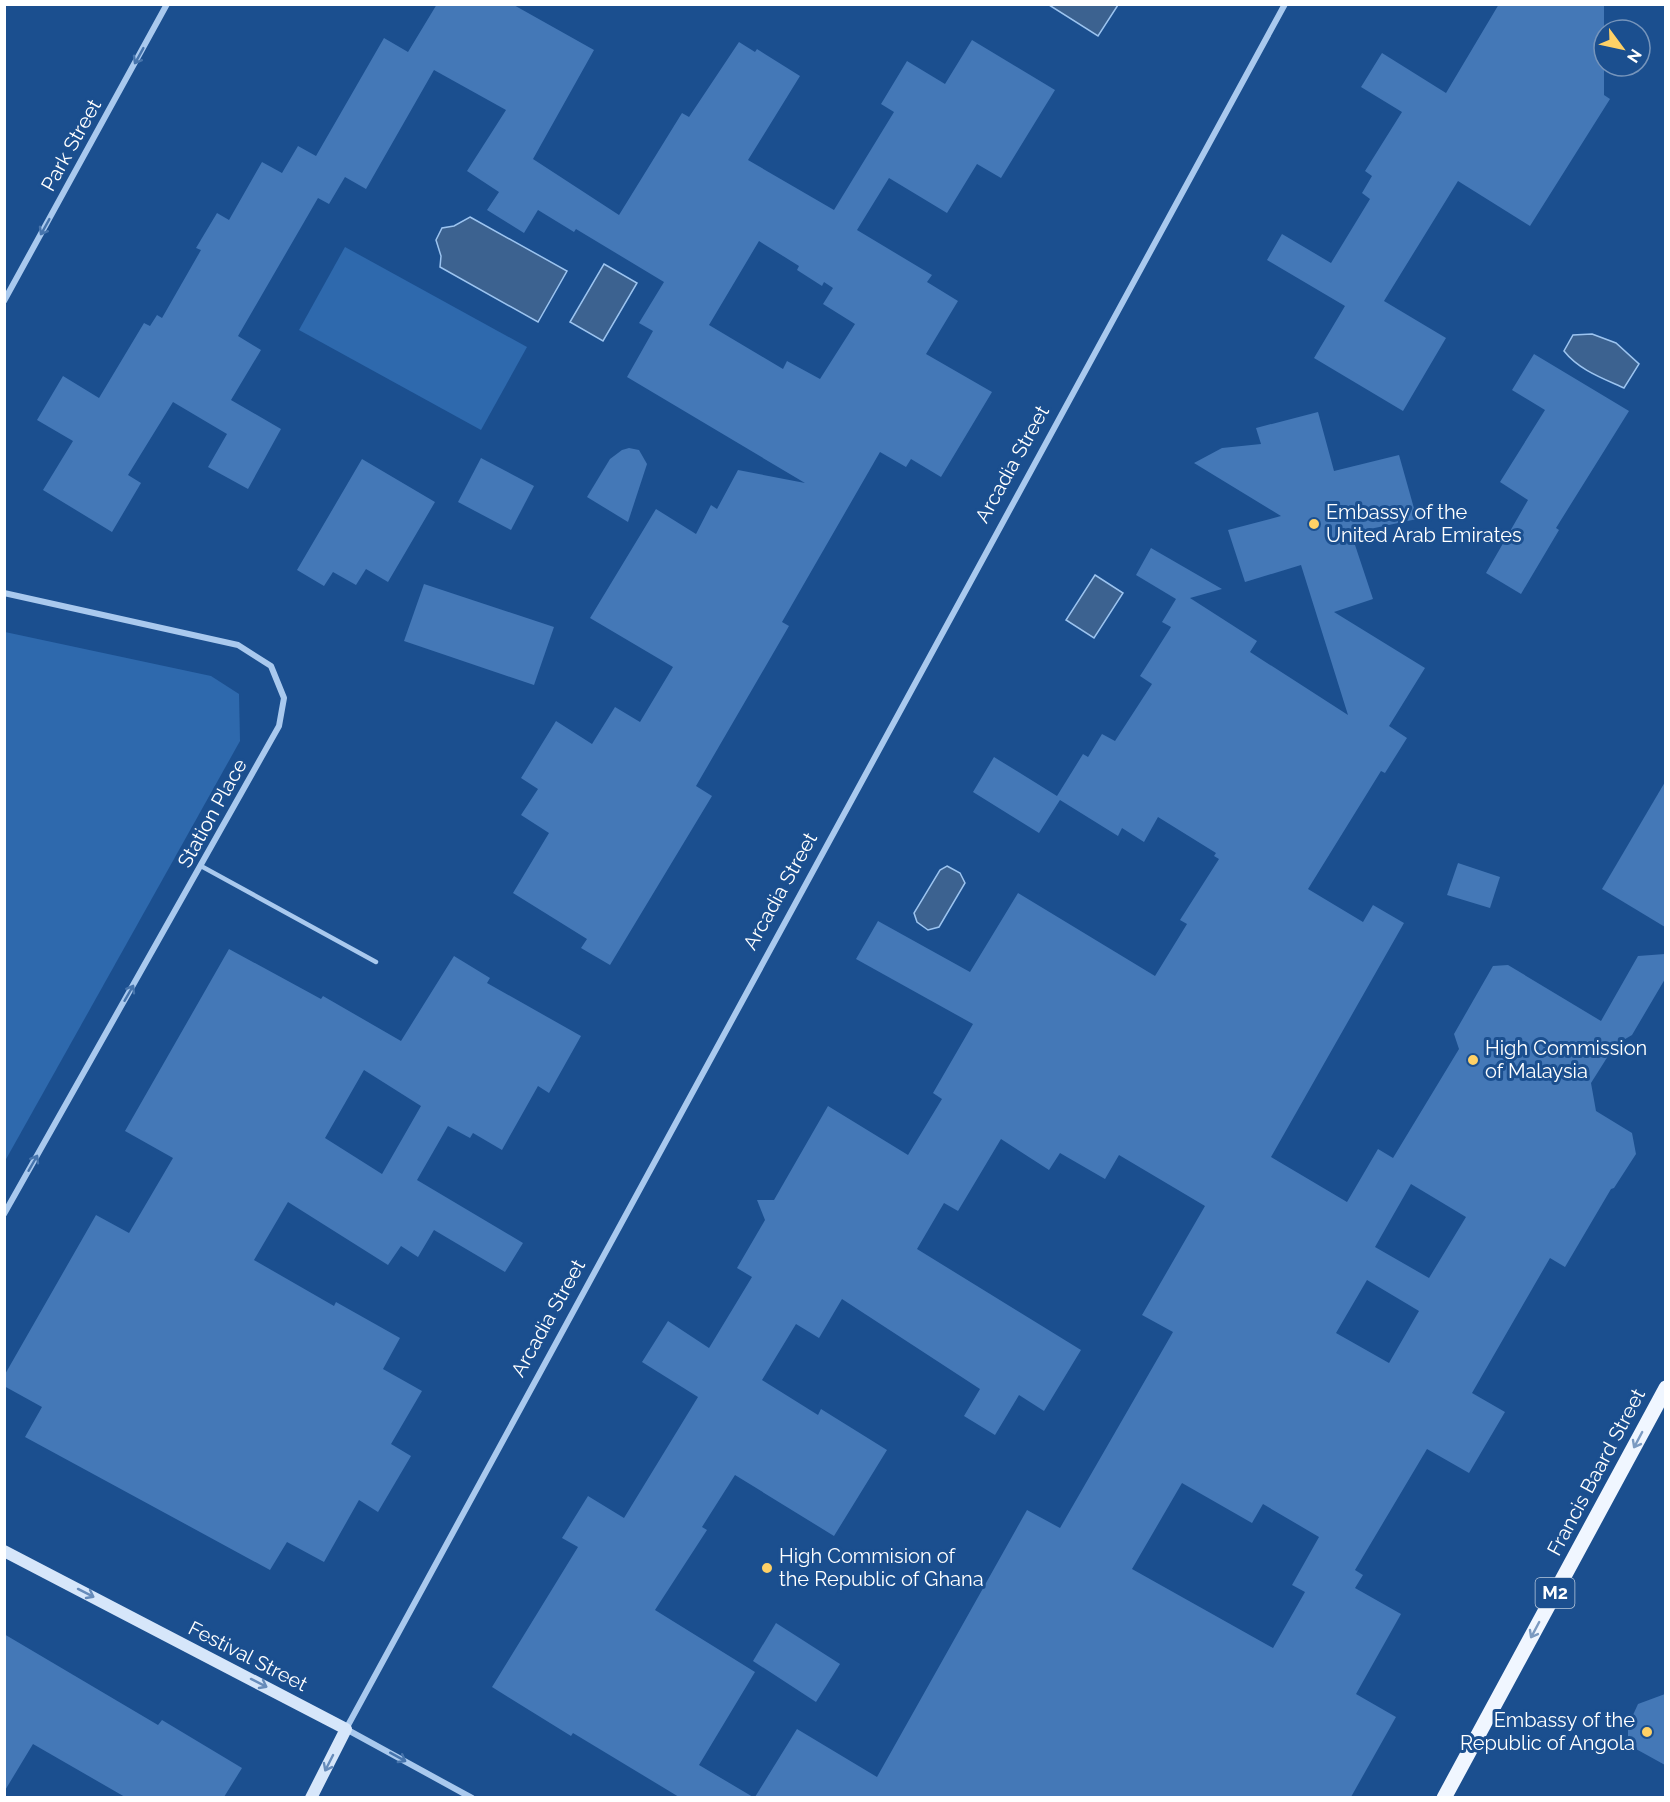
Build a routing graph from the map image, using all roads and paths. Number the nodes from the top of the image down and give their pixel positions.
1 (167, 4) edge
2 (1285, 4) edge
3 (4, 301) edge
4 (4, 593) edge
5 (201, 866) junction
6 (376, 962) dead end
7 (4, 1214) edge
8 (1665, 1388) edge
9 (4, 1551) edge
10 (346, 1729) junction
11 (311, 1797) edge
12 (472, 1797) edge
13 (1444, 1797) edge

1 -> 3 street, Park Street
2 - 10 street, Arcadia Street
4 - 5 street, Station Place
5 - 6 lane
7 -> 5 street, Station Place
8 -> 13 main road, Francis Baard Street / M2
9 -> 10 street, Festival Street
10 -> 11 street, Arcadia Street
10 -> 12 street, Festival Street

